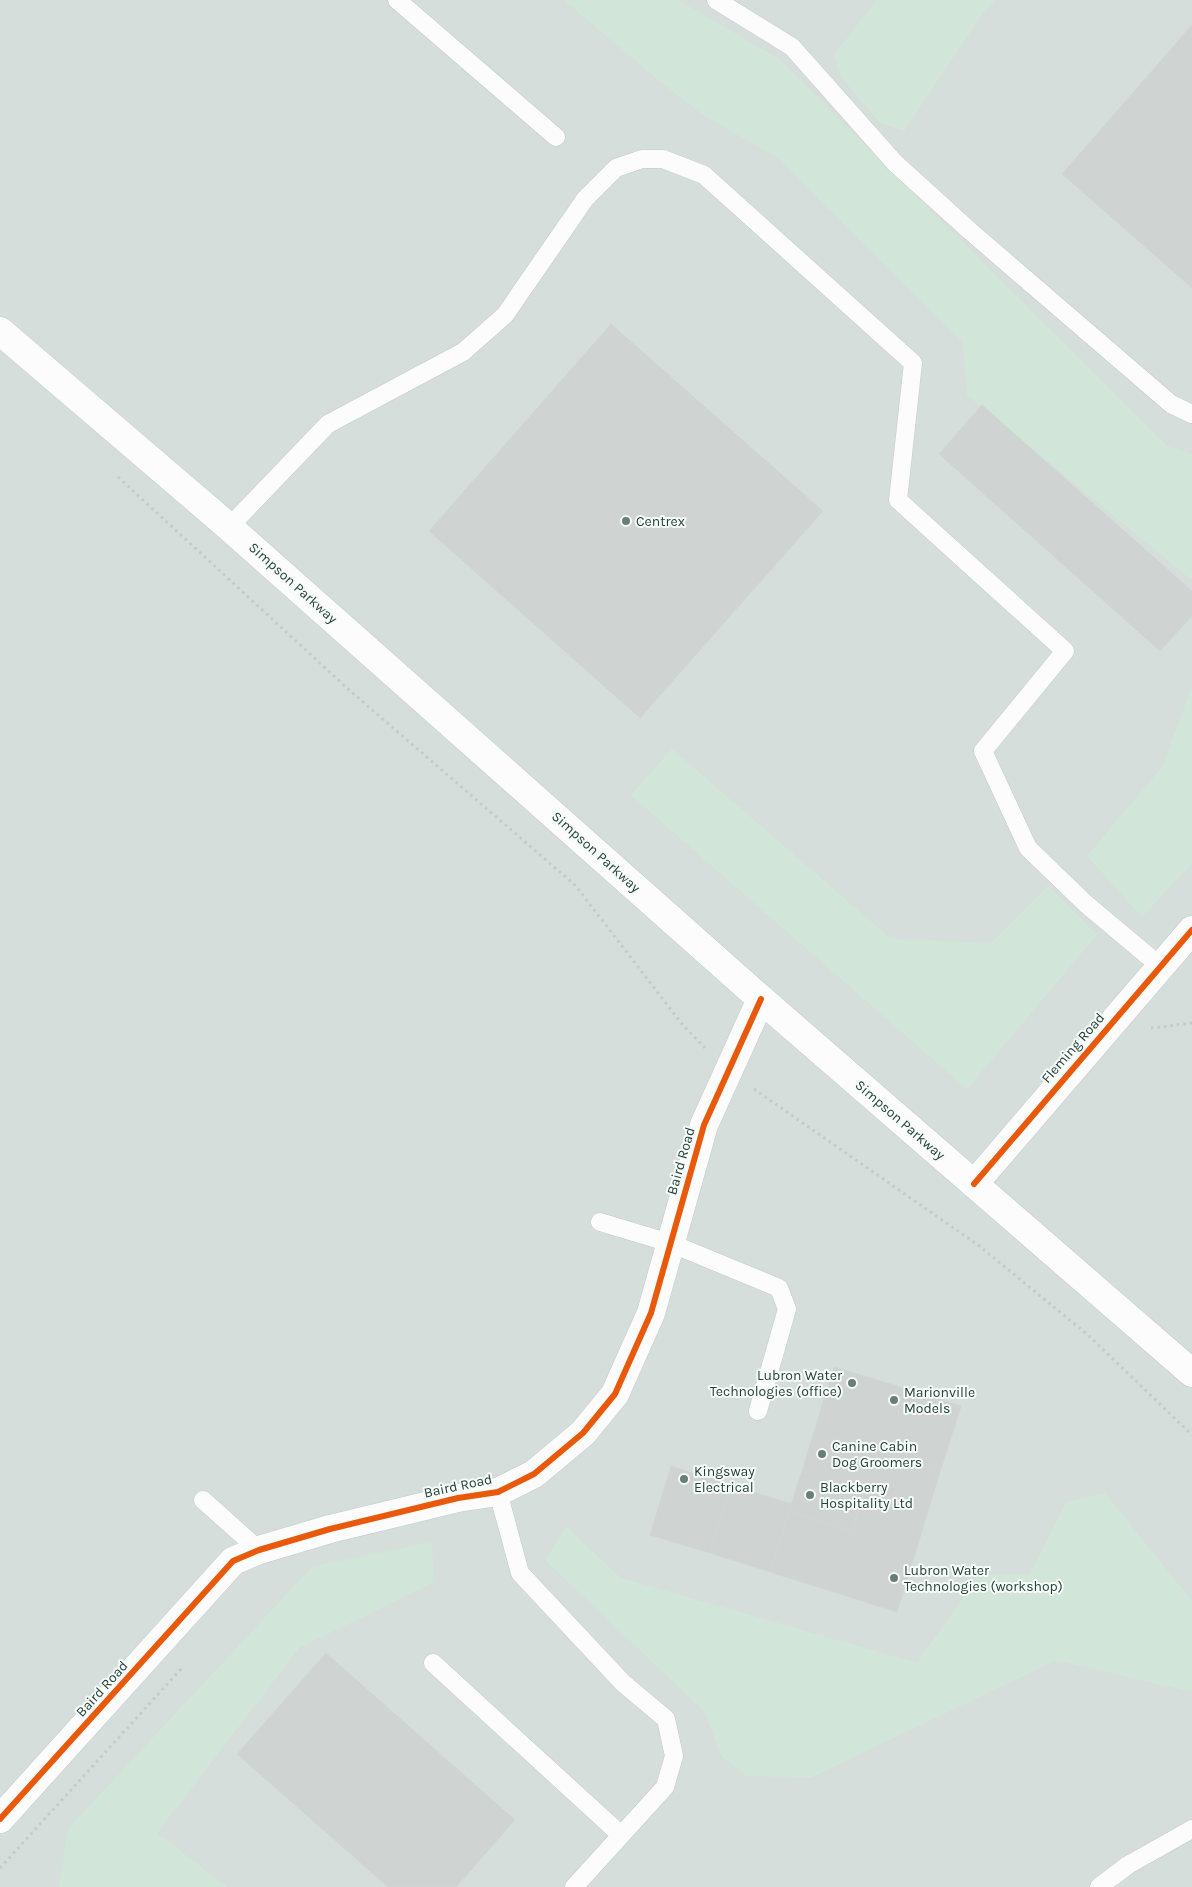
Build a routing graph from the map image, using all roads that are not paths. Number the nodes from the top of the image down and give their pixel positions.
1 (397, 0) edge
2 (716, 0) edge
3 (556, 137) dead end
4 (0, 331) edge
5 (1192, 414) edge
6 (229, 527) junction
7 (1192, 930) edge
8 (1160, 966) junction
9 (761, 999) junction
10 (974, 1184) junction
11 (600, 1222) dead end
12 (670, 1244) junction
13 (1192, 1373) edge
14 (758, 1411) dead end
15 (498, 1492) junction
16 (203, 1500) dead end
17 (259, 1550) junction
18 (433, 1663) dead end
19 (0, 1819) edge
20 (1192, 1829) edge
21 (621, 1836) junction
22 (574, 1887) edge
23 (1099, 1887) edge

1 - 3 lane
2 - 5 lane
4 - 6 main road, Simpson Parkway
6 - 8 lane
6 - 9 main road, Simpson Parkway
7 - 8 main road, Fleming Road
8 - 10 main road, Fleming Road
9 - 10 main road, Simpson Parkway
9 - 12 main road, Baird Road
10 - 13 main road, Simpson Parkway
11 - 12 lane
12 - 14 lane
12 - 15 main road, Baird Road
15 - 17 main road, Baird Road
15 - 21 lane
16 - 17 lane
17 - 19 main road, Baird Road
18 - 21 lane
20 - 23 lane
21 - 22 lane

